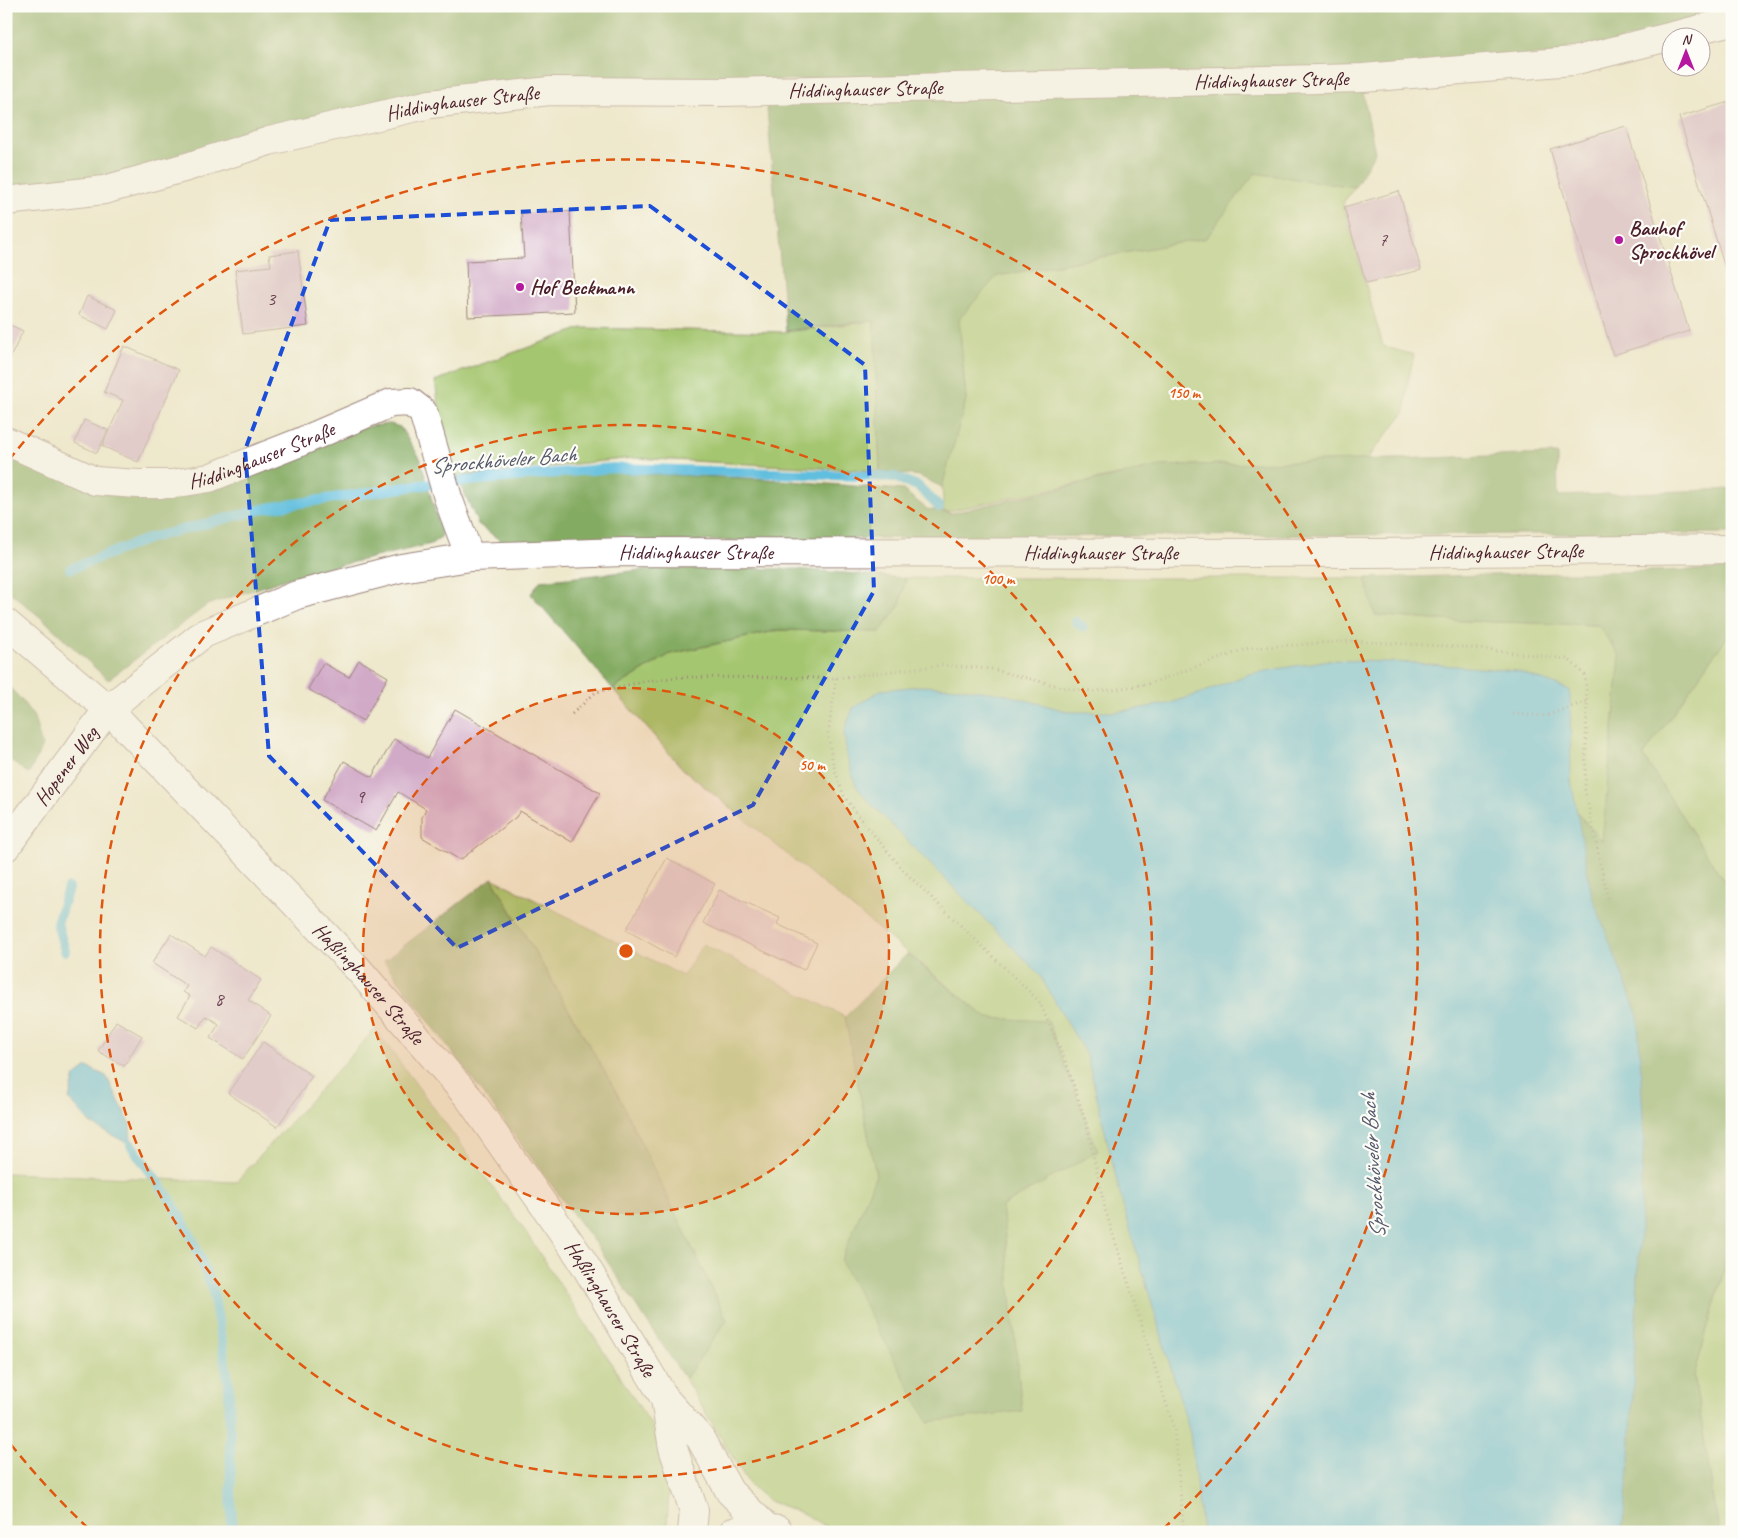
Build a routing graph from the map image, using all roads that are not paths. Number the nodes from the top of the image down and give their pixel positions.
1 (1732, 21) edge
2 (6, 201) edge
3 (6, 441) edge
4 (1732, 549) edge
5 (470, 557) junction
6 (6, 623) edge
7 (108, 709) junction
8 (6, 847) edge
9 (665, 1399) junction
10 (776, 1530) edge
11 (692, 1532) edge
12 (733, 1532) edge

1 - 2 street, Hiddinghauser Straße
3 - 5 street, Hiddinghauser Straße
4 - 5 street, Hiddinghauser Straße
5 - 7 street, Hiddinghauser Straße
6 - 7 street, Haßlinghauser Straße
7 - 8 street, Hopener Weg
7 - 9 street, Haßlinghauser Straße
9 - 10 street, Haßlinghauser Straße
9 - 11 street, Haßlinghauser Straße
10 - 12 street

